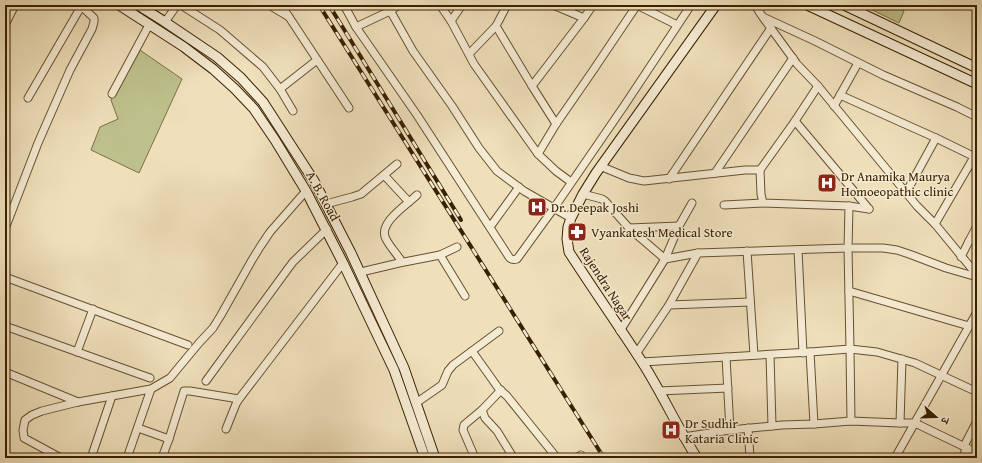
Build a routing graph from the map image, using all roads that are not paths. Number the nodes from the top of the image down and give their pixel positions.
1 (15, 5) edge
2 (119, 5) edge
3 (138, 5) edge
4 (177, 5) edge
5 (181, 5) edge
6 (269, 5) edge
7 (281, 5) edge
8 (344, 5) edge
9 (399, 5) edge
10 (440, 5) edge
11 (462, 5) edge
12 (507, 5) edge
13 (553, 5) edge
14 (593, 5) edge
15 (637, 5) edge
16 (691, 5) edge
17 (716, 5) edge
18 (755, 5) edge
19 (807, 5) edge
20 (844, 5) edge
21 (81, 6) edge
22 (388, 8) edge
23 (762, 16) junction
24 (289, 17) junction
25 (584, 18) junction
26 (450, 21) junction
27 (165, 22) junction
28 (5, 25) edge
29 (149, 25) junction
30 (496, 26) junction
31 (677, 26) junction
32 (356, 27) junction
33 (770, 28) junction
34 (469, 54) junction
35 (793, 58) junction
36 (317, 60) junction
37 (858, 63) junction
38 (977, 68) edge
39 (977, 84) edge
40 (532, 86) junction
41 (818, 86) junction
42 (280, 89) junction
43 (112, 94) dead end
44 (840, 94) junction
45 (28, 98) dead end
46 (834, 106) junction
47 (349, 108) dead end
48 (294, 111) dead end
49 (977, 117) edge
50 (795, 121) junction
51 (556, 124) junction
52 (936, 138) junction
53 (538, 154) junction
54 (975, 158) edge
55 (397, 164) dead end
56 (600, 166) junction
57 (760, 170) junction
58 (715, 174) junction
59 (384, 175) junction
60 (669, 179) junction
61 (571, 182) junction
62 (519, 187) junction
63 (306, 191) junction
64 (906, 193) junction
65 (583, 194) junction
66 (417, 195) dead end
67 (409, 202) junction
68 (692, 203) dead end
69 (763, 203) junction
70 (326, 204) junction
71 (724, 205) dead end
72 (848, 206) junction
73 (554, 208) junction
74 (571, 218) junction
75 (935, 224) junction
76 (679, 226) junction
77 (977, 226) edge
78 (490, 228) junction
79 (629, 228) junction
80 (5, 229) edge
81 (327, 230) junction
82 (977, 238) edge
83 (969, 241) junction
84 (457, 247) dead end
85 (848, 248) junction
86 (798, 250) junction
87 (747, 251) junction
88 (698, 253) junction
89 (440, 255) junction
90 (961, 257) junction
91 (664, 259) junction
92 (402, 262) junction
93 (343, 263) junction
94 (361, 272) junction
95 (977, 276) edge
96 (5, 277) edge
97 (849, 291) junction
98 (465, 296) dead end
99 (750, 302) junction
100 (669, 305) junction
101 (93, 309) junction
102 (977, 312) edge
103 (5, 326) edge
104 (969, 326) junction
105 (499, 331) dead end
106 (620, 331) junction
107 (188, 345) dead end
108 (850, 349) junction
109 (472, 351) junction
110 (77, 352) junction
111 (807, 352) junction
112 (770, 354) junction
113 (754, 355) junction
114 (726, 356) junction
115 (639, 358) junction
116 (902, 359) junction
117 (5, 372) edge
118 (942, 375) junction
119 (150, 378) dead end
120 (206, 382) dead end
121 (728, 388) junction
122 (151, 389) junction
123 (501, 390) junction
124 (659, 392) junction
125 (977, 392) edge
126 (112, 396) junction
127 (239, 400) junction
128 (78, 402) junction
129 (416, 403) junction
130 (482, 410) junction
131 (851, 421) junction
132 (977, 421) edge
133 (900, 423) junction
134 (814, 424) junction
135 (915, 424) junction
136 (772, 426) junction
137 (138, 428) junction
138 (748, 428) junction
139 (226, 429) dead end
140 (730, 430) junction
141 (683, 437) junction
142 (169, 439) junction
143 (965, 447) junction
144 (977, 453) edge
145 (61, 458) edge
146 (91, 458) edge
147 (127, 458) edge
148 (164, 458) edge
149 (425, 458) edge
150 (435, 458) edge
151 (475, 458) edge
152 (512, 458) edge
153 (557, 458) edge
154 (696, 458) edge
155 (750, 458) edge
156 (895, 458) edge
157 (962, 458) edge

1 - 28 street
2 - 29 main road, A. B. Road
3 - 27 main road, A. B. Road
4 - 27 street
5 - 42 street
6 - 24 street
7 - 24 street
8 - 32 street
9 - 22 street
10 - 26 street
11 - 26 street
12 - 30 street
13 - 25 street
14 - 25 street
15 - 31 street
15 - 51 street
16 - 31 street
17 - 56 main road, Rajendra Nagar
18 - 23 street
19 - 39 main road
20 - 38 main road
21 - 45 street
21 - 80 street
22 - 32 street
22 - 62 street
23 - 33 street
23 - 37 street
24 - 36 street
25 - 40 street
26 - 34 street
27 - 70 main road, A. B. Road
29 - 43 street
29 - 63 main road, A. B. Road
30 - 34 street
30 - 40 street
31 - 61 street
32 - 78 street
33 - 35 street
33 - 60 street
34 - 53 street
35 - 41 street
35 - 58 street
36 - 42 street
36 - 47 street
37 - 44 street
37 - 49 street
40 - 51 street
41 - 46 street
41 - 50 street
42 - 48 street
44 - 46 street
44 - 52 street
46 - 64 street
50 - 57 street
50 - 72 street
51 - 53 street
52 - 54 street
52 - 64 street
53 - 61 street
54 - 75 street
55 - 59 street
56 - 60 street
56 - 65 main road, Rajendra Nagar
57 - 58 street
57 - 69 street
58 - 60 street
59 - 67 street
59 - 70 street
61 - 73 street
62 - 73 street
62 - 78 street
63 - 81 main road, A. B. Road
63 - 122 street
64 - 75 street
65 - 74 main road, Rajendra Nagar
65 - 79 street
66 - 67 street
67 - 92 street
68 - 76 street
69 - 71 street
69 - 72 street
70 - 94 main road, A. B. Road
72 - 85 street
73 - 74 street
73 - 78 street
74 - 106 main road, Rajendra Nagar
75 - 90 street
76 - 79 street
76 - 91 street
77 - 83 street
79 - 91 street
81 - 93 main road, A. B. Road
81 - 120 street
82 - 83 street
83 - 90 street
84 - 89 street
85 - 86 street
85 - 95 street
85 - 97 street
86 - 87 street
86 - 111 street
87 - 88 street
87 - 99 street
88 - 91 street
88 - 100 street
89 - 92 street
89 - 98 street
90 - 95 street
91 - 106 street
92 - 94 street
93 - 127 street
93 - 149 main road, A. B. Road
94 - 129 main road, A. B. Road
96 - 101 street
97 - 104 street
97 - 108 street
99 - 100 street
99 - 113 street
100 - 115 street
101 - 107 street
101 - 110 street
102 - 104 street
103 - 110 street
104 - 118 street
105 - 109 street
106 - 115 main road, Rajendra Nagar
108 - 111 street
108 - 116 street
108 - 131 street
109 - 123 street
109 - 129 street
110 - 119 street
111 - 112 street
111 - 134 street
112 - 113 street
112 - 136 street
113 - 114 street
114 - 115 street
114 - 121 street
115 - 124 main road, Rajendra Nagar
116 - 118 street
116 - 133 street
117 - 128 street
118 - 125 street
118 - 135 street
121 - 124 street
121 - 140 street
122 - 126 street
122 - 137 street
123 - 130 street
123 - 153 street
124 - 141 main road, Rajendra Nagar
126 - 128 street
126 - 146 street
127 - 139 street
127 - 142 street
128 - 145 street
129 - 150 main road, A. B. Road
130 - 151 street
130 - 152 street
131 - 133 street
131 - 134 street
132 - 143 street
133 - 135 street
134 - 136 street
135 - 143 street
135 - 156 street
136 - 138 street
137 - 142 street
137 - 147 street
138 - 140 street
138 - 155 street
140 - 141 street
141 - 154 main road, Rajendra Nagar
142 - 148 street
143 - 144 street
143 - 157 street

